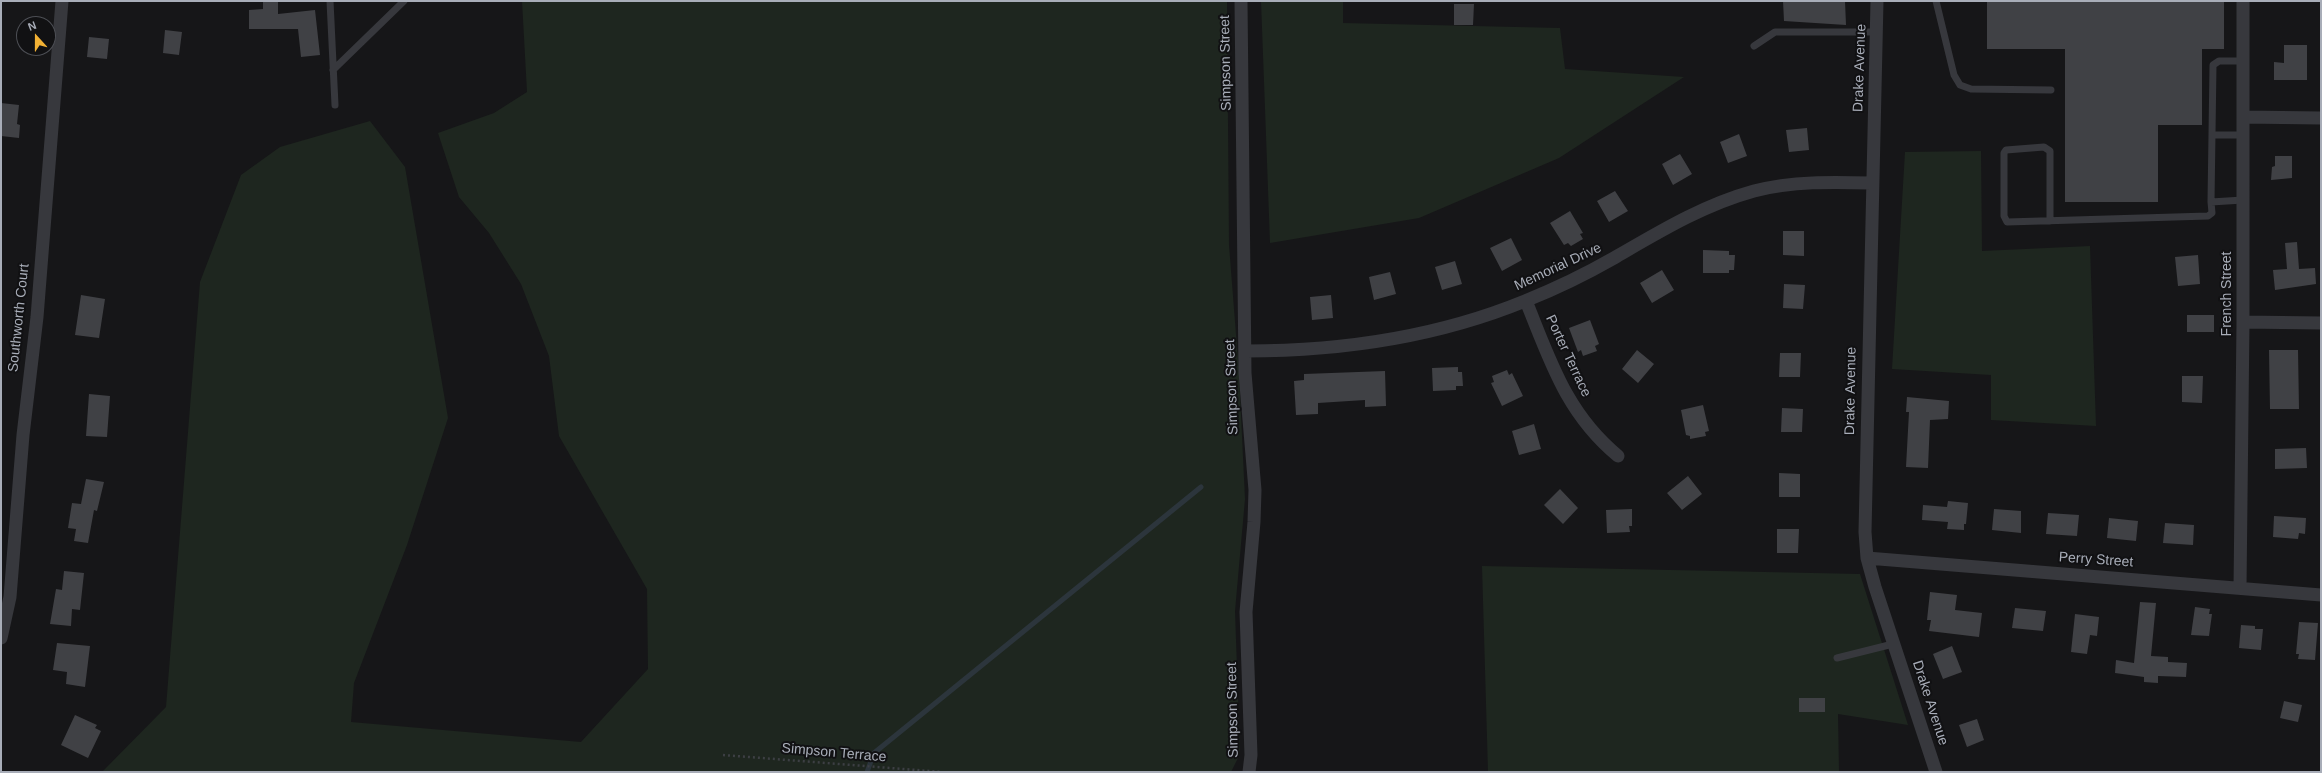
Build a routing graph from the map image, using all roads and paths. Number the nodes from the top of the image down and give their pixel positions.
1 (62, 1) edge
2 (330, 1) edge
3 (404, 1) edge
4 (1242, 1) edge
5 (1877, 1) edge
6 (1936, 1) edge
7 (2243, 1) edge
8 (1877, 32) junction
9 (1754, 46) dead end
10 (2244, 61) junction
11 (333, 70) junction
12 (2051, 90) dead end
13 (335, 105) dead end
14 (2243, 118) junction
15 (2321, 118) edge
16 (2212, 134) junction
17 (2243, 135) junction
18 (1872, 183) junction
19 (2243, 200) junction
20 (2212, 202) junction
21 (2050, 221) junction
22 (1526, 300) junction
23 (2244, 322) junction
24 (2321, 323) edge
25 (1246, 351) junction
26 (1618, 456) dead end
27 (1867, 558) junction
28 (2240, 588) junction
29 (2321, 595) edge
30 (1, 638) edge
31 (1893, 644) junction
32 (1837, 658) dead end
33 (723, 754) dead end
34 (942, 772) edge
35 (1249, 772) edge
36 (1936, 772) edge

1 - 30 street, Southworth Court
2 - 11 lane
3 - 11 lane
4 - 25 street, Simpson Street
5 - 8 street, Drake Avenue
6 - 12 lane
7 - 10 street, French Street
8 - 9 lane
8 - 18 street, Drake Avenue
10 - 14 street, French Street
10 - 16 lane
11 - 13 lane
14 - 15 street
14 - 17 street, French Street
16 - 17 lane
16 - 20 lane
17 - 19 street, French Street
18 - 22 street, Memorial Drive
18 - 27 street, Drake Avenue
19 - 20 lane
19 - 23 street, French Street
20 - 21 lane
21 - 21 lane
22 - 25 street, Memorial Drive
22 - 26 street, Porter Terrace
23 - 24 street
23 - 28 street, French Street
25 - 35 street, Simpson Street
27 - 28 street, Perry Street
27 - 31 street, Drake Avenue
28 - 29 street, Perry Street
31 - 32 lane
31 - 36 street, Drake Avenue
33 - 34 path, Simpson Terrace

